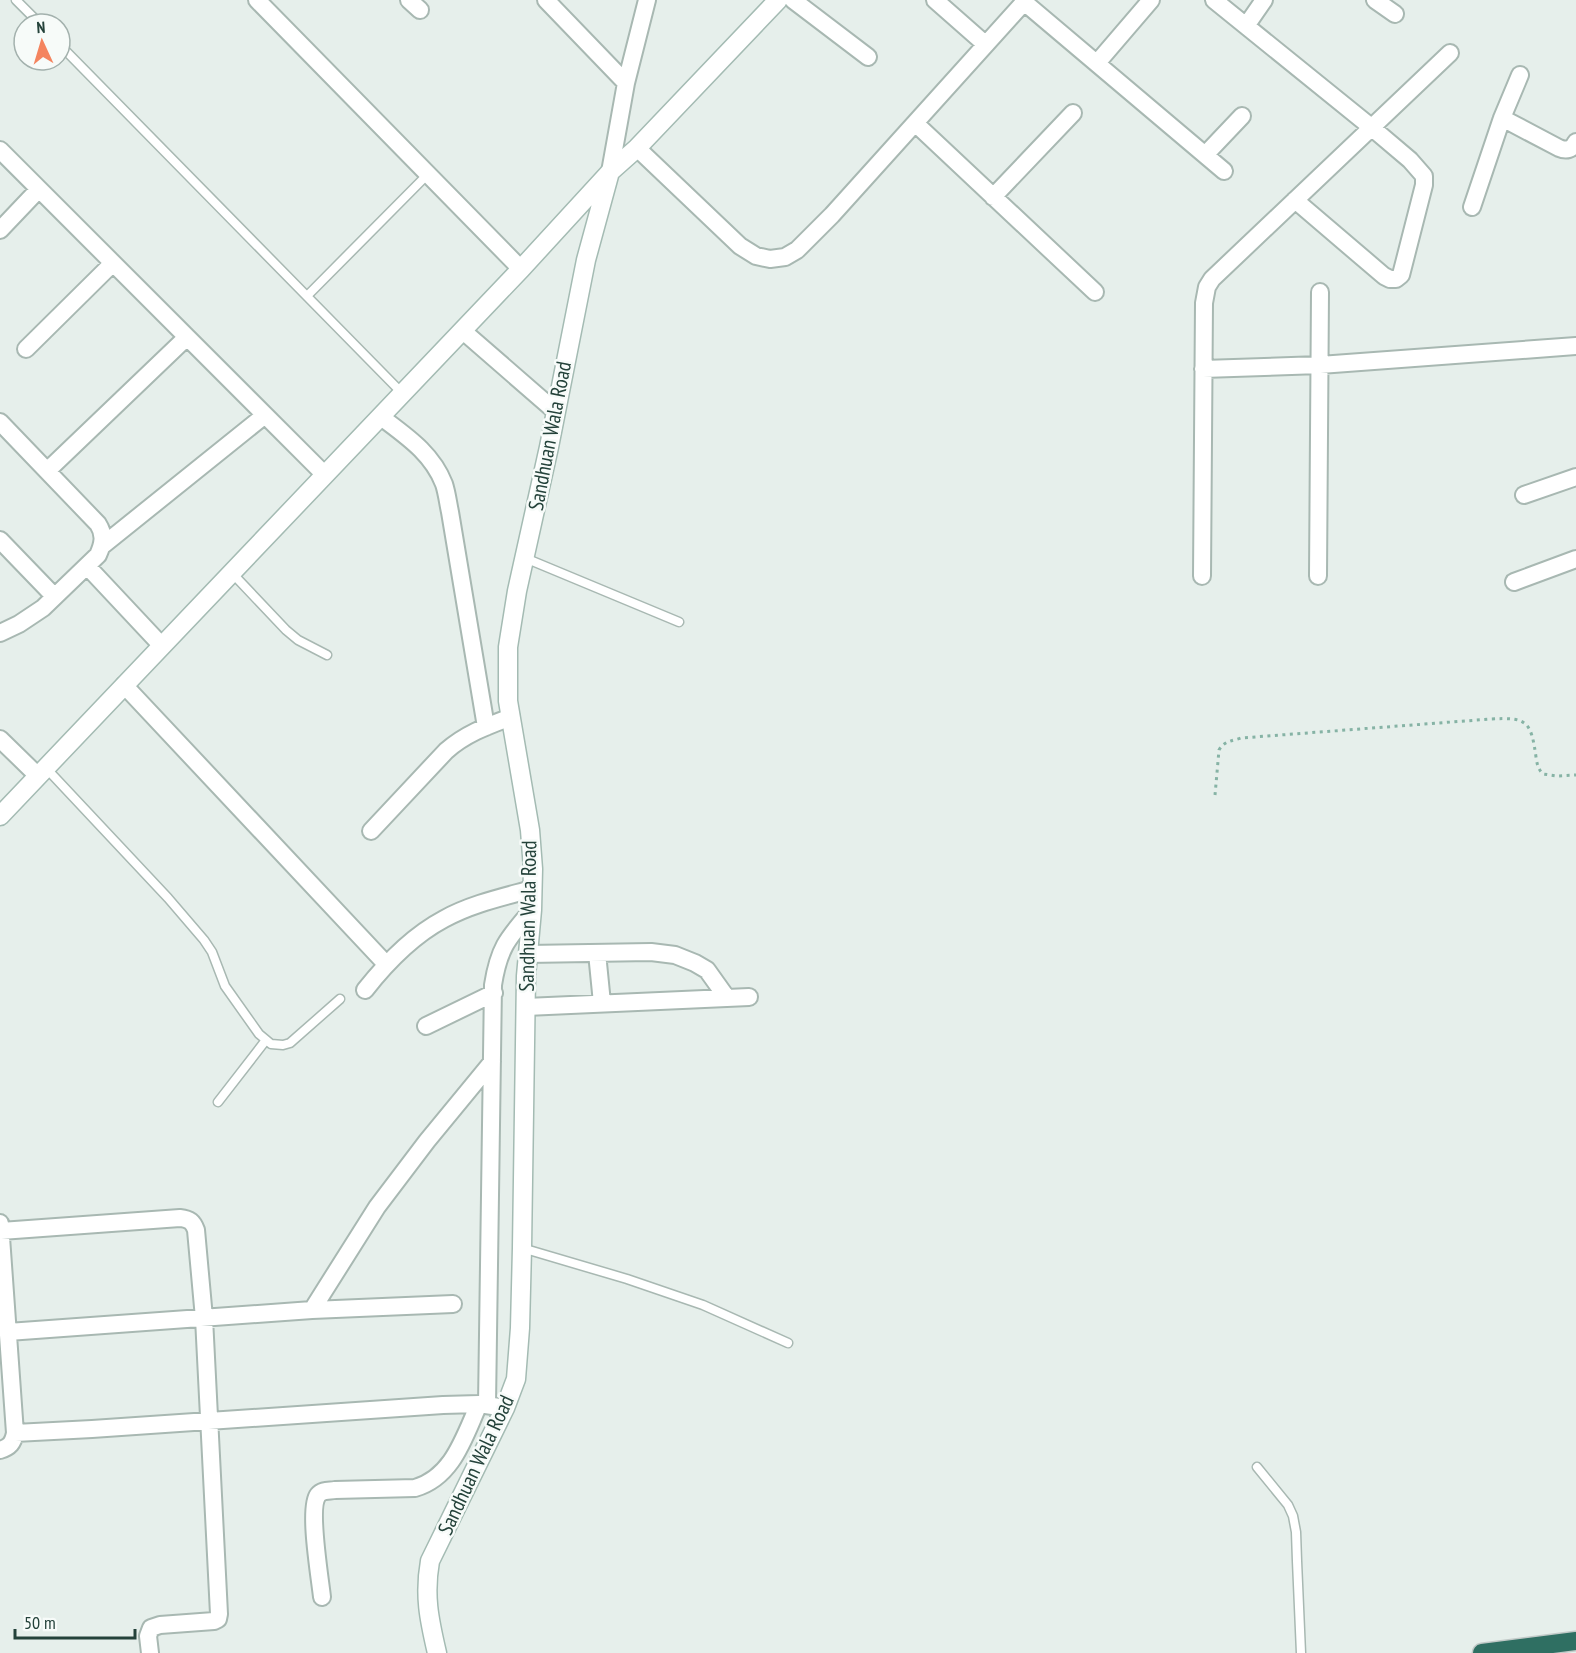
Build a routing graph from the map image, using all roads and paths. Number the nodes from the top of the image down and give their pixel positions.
1 (16, 0) edge
2 (647, 0) edge
3 (778, 0) edge
4 (793, 0) edge
5 (935, 0) edge
6 (1150, 0) edge
7 (1214, 0) edge
8 (1264, 0) edge
9 (1375, 0) edge
10 (1025, 1) edge
11 (261, 2) edge
12 (550, 2) edge
13 (28, 12) edge
14 (1395, 14) dead end
15 (1246, 26) junction
16 (985, 44) junction
17 (1450, 53) dead end
18 (72, 57) edge
19 (868, 57) dead end
20 (1096, 63) junction
21 (1520, 75) dead end
22 (626, 83) junction
23 (1073, 113) dead end
24 (1242, 116) dead end
25 (1502, 118) junction
26 (915, 123) junction
27 (1371, 127) junction
28 (1576, 142) edge
29 (637, 148) junction
30 (0, 150) edge
31 (1205, 155) junction
32 (610, 171) junction
33 (1224, 171) dead end
34 (428, 174) junction
35 (39, 189) junction
36 (993, 197) junction
37 (1295, 200) junction
38 (1472, 207) dead end
39 (0, 230) edge
40 (113, 263) junction
41 (522, 269) junction
42 (1095, 292) dead end
43 (1320, 292) dead end
44 (307, 296) junction
45 (463, 330) junction
46 (187, 337) junction
47 (1576, 346) edge
48 (26, 349) dead end
49 (1320, 365) junction
50 (1203, 369) junction
51 (403, 394) junction
52 (555, 411) junction
53 (265, 415) junction
54 (381, 417) junction
55 (0, 422) edge
56 (47, 471) junction
57 (325, 475) junction
58 (1576, 477) edge
59 (1524, 495) dead end
60 (0, 540) edge
61 (102, 546) junction
62 (525, 558) junction
63 (1576, 559) edge
64 (87, 566) junction
65 (232, 573) junction
66 (1202, 576) dead end
67 (1318, 576) dead end
68 (1514, 582) dead end
69 (54, 596) junction
70 (679, 622) dead end
71 (0, 633) edge
72 (162, 646) junction
73 (327, 655) dead end
74 (124, 685) junction
75 (511, 717) junction
76 (486, 727) junction
77 (0, 739) edge
78 (42, 772) junction
79 (1576, 775) edge
80 (1215, 795) dead end
81 (0, 816) edge
82 (371, 831) dead end
83 (532, 889) junction
84 (532, 910) junction
85 (597, 953) junction
86 (528, 954) junction
87 (386, 964) junction
88 (365, 990) dead end
89 (494, 993) junction
90 (749, 996) dead end
91 (727, 998) junction
92 (340, 999) dead end
93 (602, 1003) junction
94 (526, 1007) junction
95 (426, 1026) dead end
96 (266, 1040) junction
97 (492, 1062) junction
98 (218, 1102) dead end
99 (0, 1223) edge
100 (1, 1240) edge
101 (522, 1248) junction
102 (453, 1304) dead end
103 (312, 1310) junction
104 (204, 1318) junction
105 (8, 1332) junction
106 (788, 1343) dead end
107 (491, 1406) junction
108 (209, 1421) junction
109 (15, 1433) junction
110 (0, 1450) edge
111 (1257, 1467) dead end
112 (322, 1597) dead end
113 (1576, 1641) edge
114 (150, 1653) edge
115 (437, 1653) edge
116 (1301, 1653) edge
117 (1482, 1653) edge

1 - 13 lane
2 - 22 street
3 - 29 street
4 - 19 street
5 - 16 street
6 - 20 street
7 - 15 street
8 - 15 street
9 - 14 street
10 - 16 street
10 - 20 street
11 - 34 street
12 - 22 street
15 - 27 street
16 - 26 street
17 - 27 street
18 - 44 lane
20 - 31 street
21 - 25 street
22 - 32 street
23 - 36 street
24 - 31 street
25 - 28 street
25 - 38 street
26 - 29 street
26 - 36 street
27 - 37 street
27 - 37 street
29 - 32 street
30 - 35 street
31 - 33 street
32 - 41 street
32 - 52 street, Sandhuan Wala Road
34 - 41 street
34 - 44 lane
35 - 39 street
35 - 40 street
36 - 42 street
37 - 50 street
40 - 46 street
40 - 48 street
41 - 45 street
43 - 49 street
44 - 51 lane
45 - 51 street
45 - 52 street
46 - 53 street
46 - 56 street
47 - 49 street
49 - 50 street
49 - 67 street
50 - 66 street
51 - 54 street
52 - 62 street, Sandhuan Wala Road
53 - 57 street
53 - 61 street
54 - 57 street
54 - 76 street
55 - 56 street
56 - 61 street
57 - 65 street
58 - 59 street
60 - 69 street
61 - 64 street
62 - 70 lane
62 - 75 street, Sandhuan Wala Road
63 - 68 street
64 - 69 street
64 - 72 street
65 - 72 street
65 - 73 lane
69 - 71 street
72 - 74 street
74 - 78 street
74 - 87 street
75 - 76 street
75 - 83 street, Sandhuan Wala Road
76 - 82 street
77 - 78 street
78 - 81 street
78 - 96 lane
79 - 80 path
83 - 84 street, Sandhuan Wala Road
83 - 87 street
84 - 86 street, Sandhuan Wala Road
84 - 89 street
85 - 86 street
85 - 91 street
85 - 93 street
86 - 94 street, Sandhuan Wala Road
87 - 88 street
89 - 95 street
89 - 97 street
90 - 91 street
91 - 93 street
92 - 96 lane
93 - 94 street
94 - 101 street, Sandhuan Wala Road
96 - 98 lane
97 - 103 street
97 - 107 street
99 - 100 street
100 - 104 street
100 - 105 street
101 - 106 lane
101 - 107 street, Sandhuan Wala Road
102 - 103 street
103 - 104 street
104 - 105 street
104 - 108 street
105 - 109 street
107 - 108 street
107 - 112 street
107 - 115 street, Sandhuan Wala Road
108 - 109 street
108 - 114 street
109 - 110 street
111 - 116 lane
113 - 117 highway

